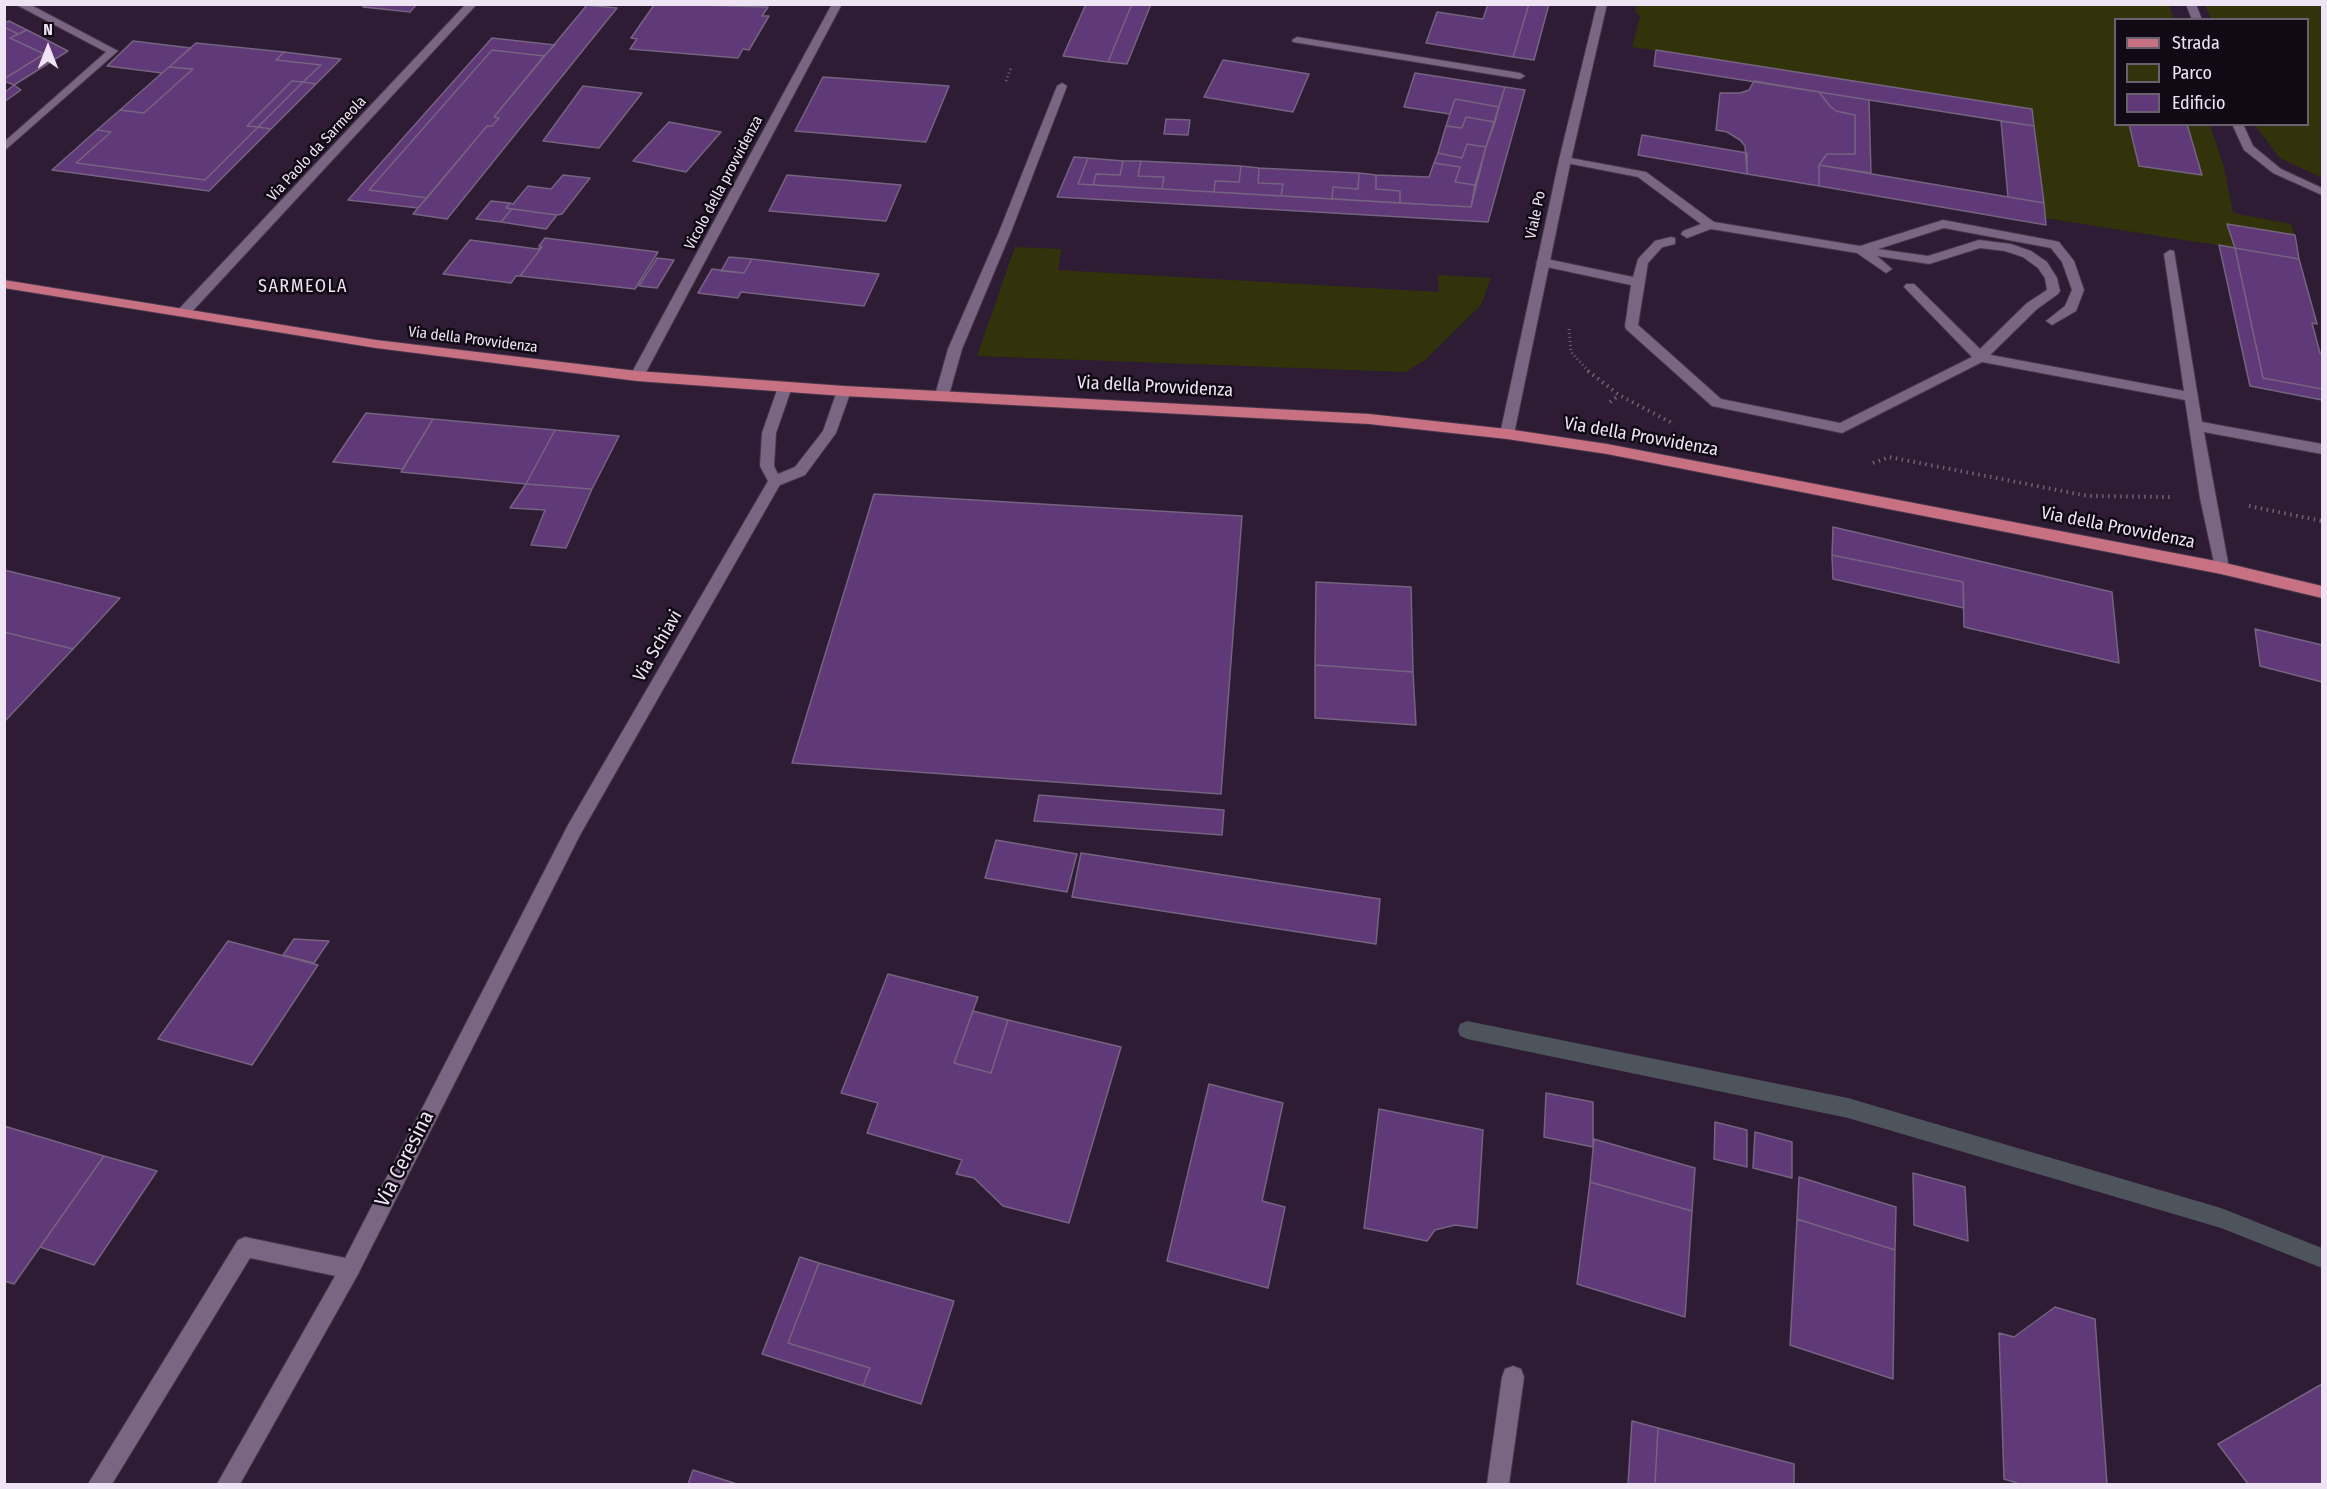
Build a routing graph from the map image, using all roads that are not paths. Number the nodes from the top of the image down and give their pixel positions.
1 (20, 4) edge
2 (472, 4) edge
3 (837, 4) edge
4 (1602, 4) edge
5 (1297, 40) dead end
6 (1520, 76) dead end
7 (1062, 86) dead end
8 (2238, 126) edge
9 (4, 148) edge
10 (1565, 160) junction
11 (2322, 192) edge
12 (1710, 225) junction
13 (1687, 234) dead end
14 (1665, 242) dead end
15 (1861, 250) junction
16 (2170, 254) dead end
17 (1542, 262) junction
18 (1886, 269) dead end
19 (1638, 282) junction
20 (4, 284) edge
21 (1910, 287) dead end
22 (183, 313) junction
23 (2052, 321) dead end
24 (1980, 357) junction
25 (637, 376) junction
26 (784, 387) junction
27 (844, 391) junction
28 (942, 395) junction
29 (2192, 397) junction
30 (2195, 425) junction
31 (1507, 434) junction
32 (2322, 449) edge
33 (775, 481) junction
34 (2221, 568) junction
35 (2322, 592) edge
36 (574, 830) joint
37 (350, 1269) junction
38 (1513, 1377) dead end
39 (99, 1485) edge
40 (228, 1485) edge
41 (1498, 1485) edge

1 - 9 street
2 - 22 street, Via Paolo da Sarmeola
3 - 25 street, Vicolo della provvidenza
4 - 10 street, Viale Po
5 - 6 street
7 - 28 street
8 - 11 street
10 - 12 street
10 - 17 street, Viale Po
12 - 13 street
12 - 15 street
14 - 19 street
15 - 18 street
15 - 23 street
15 - 24 street
16 - 29 street
17 - 19 street
17 - 31 street, Viale Po
19 - 24 street
20 - 22 main road, Via della Provvidenza
21 - 24 street
22 - 25 main road, Via della Provvidenza
24 - 29 street
25 - 26 main road, Via della Provvidenza
26 - 27 main road, Via della Provvidenza
26 - 33 street
27 - 28 main road, Via della Provvidenza
27 - 33 street
28 - 31 main road, Via della Provvidenza
29 - 30 street
30 - 32 street
30 - 34 street
31 - 34 main road, Via della Provvidenza
33 - 36 street, Via Schiavi
34 - 35 main road, Via della Provvidenza
36 - 37 street, Via Ceresina
37 - 39 street
37 - 40 street, Via Ceresina
38 - 41 street

